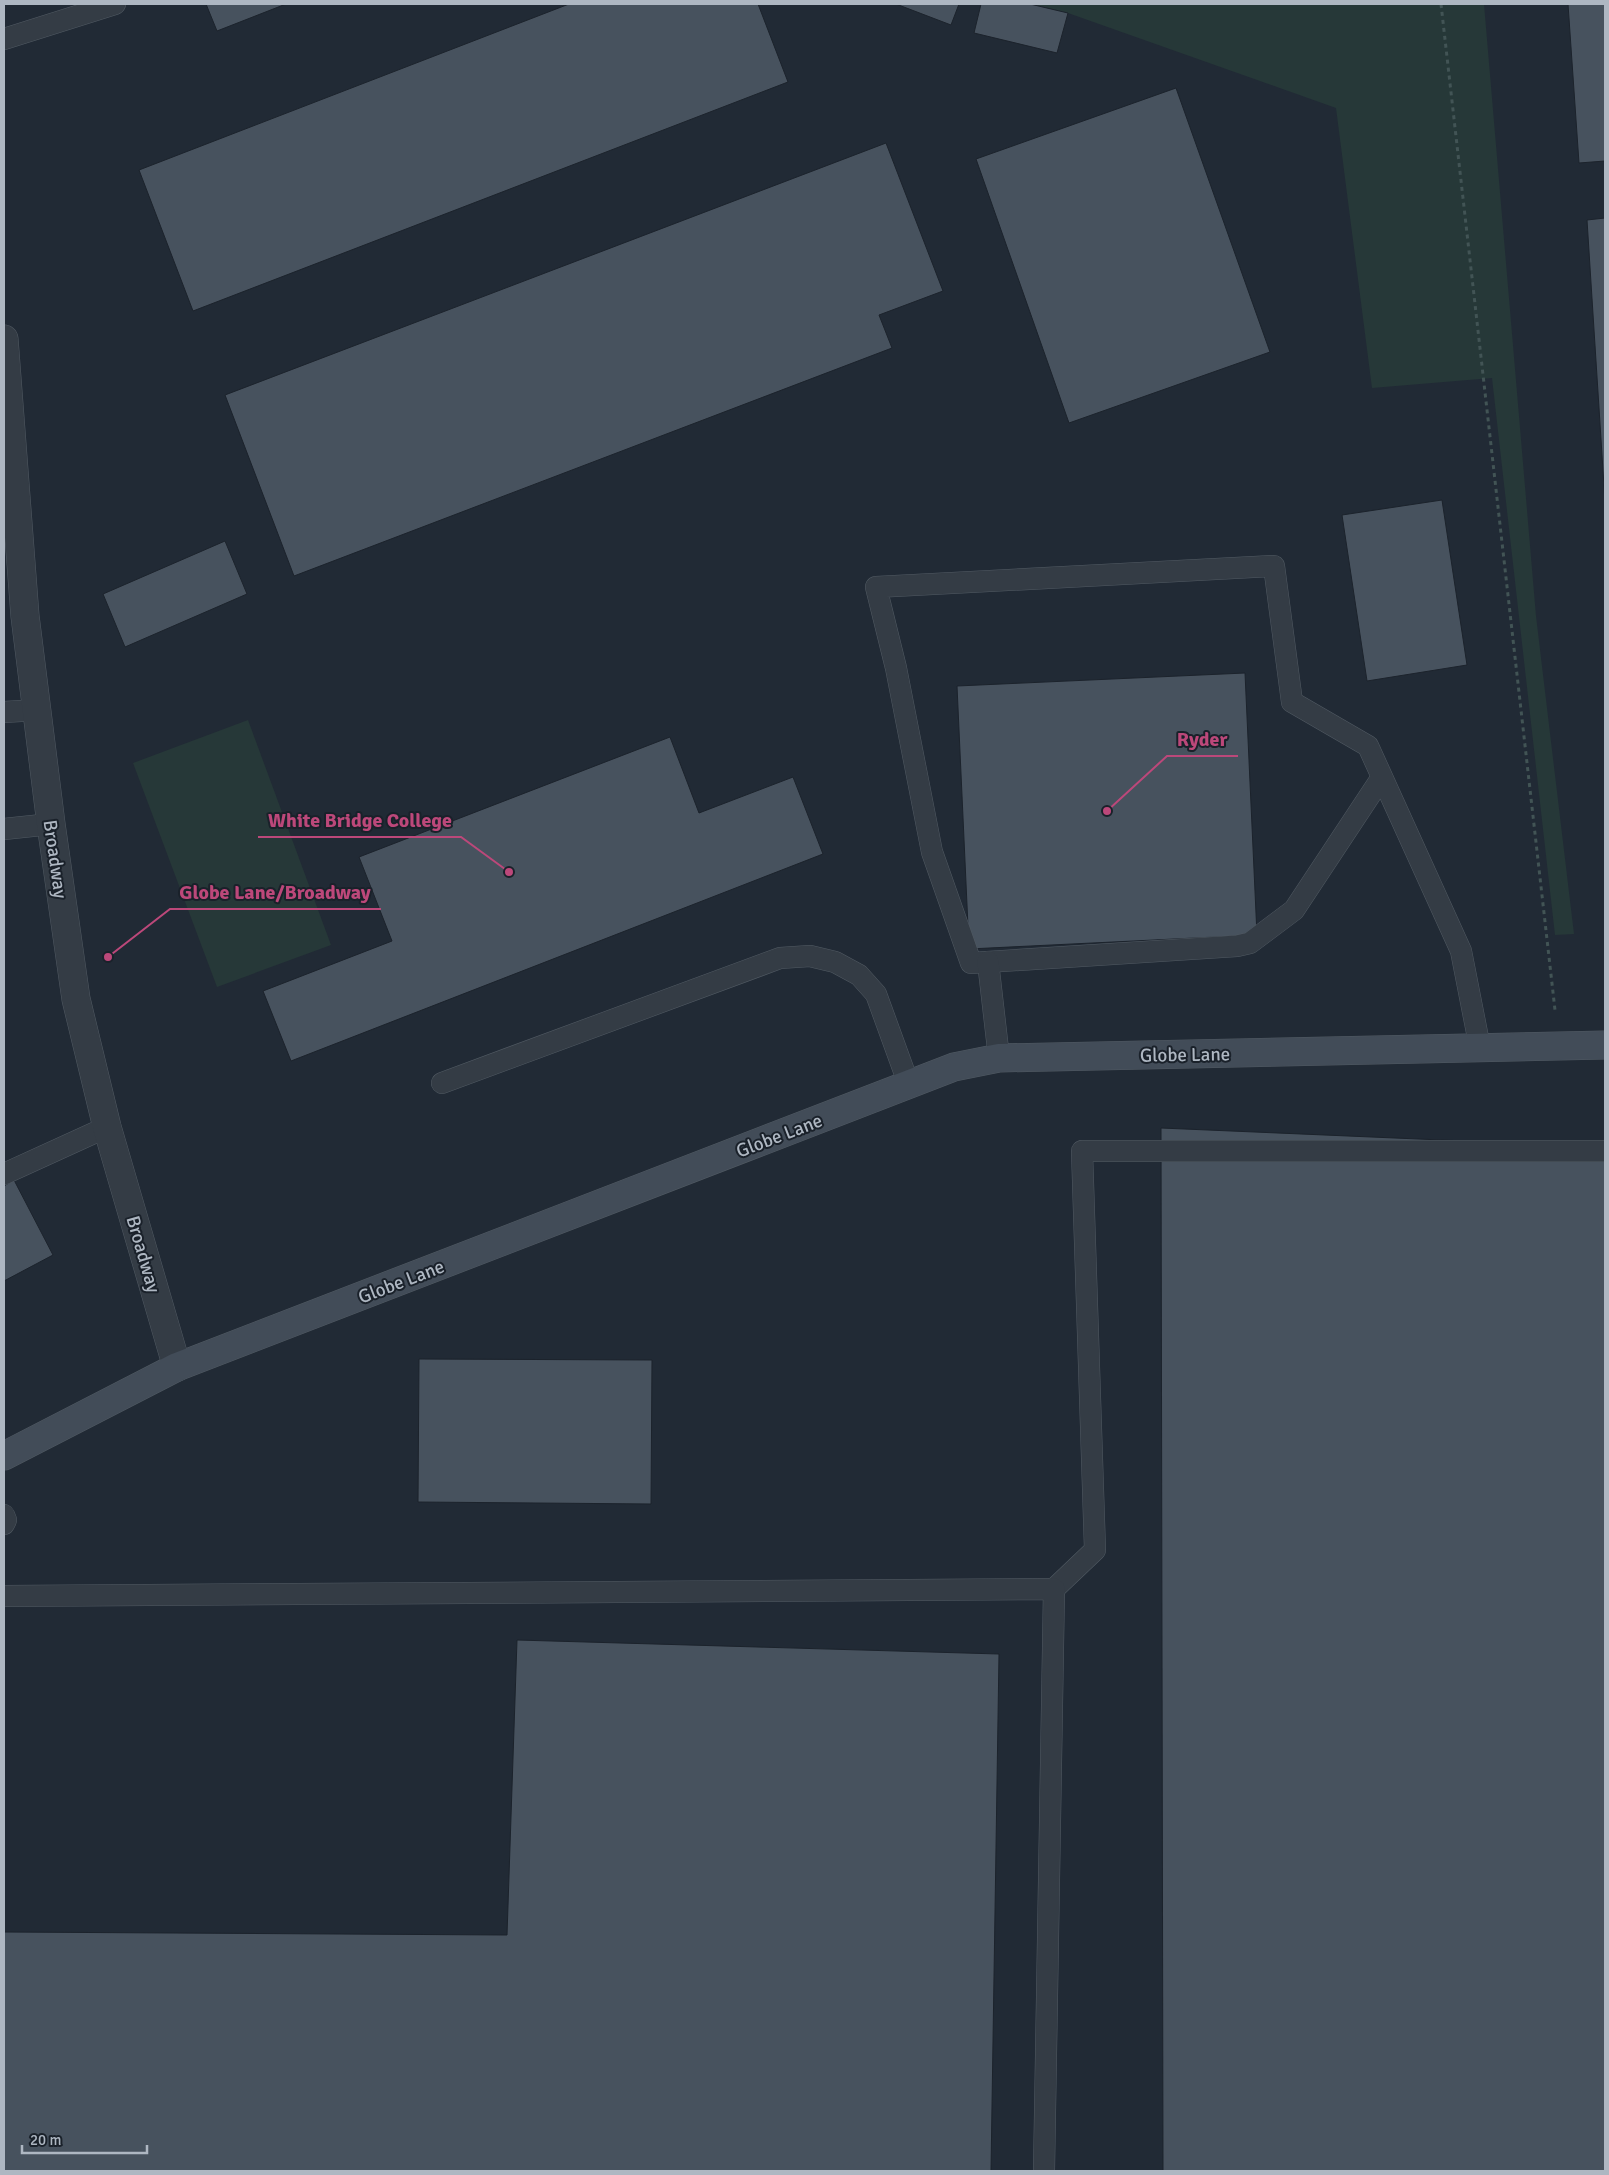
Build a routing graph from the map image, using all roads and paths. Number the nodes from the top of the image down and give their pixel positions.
1 (115, 4) edge
2 (1441, 4) edge
3 (4, 39) edge
4 (4, 339) edge
5 (14, 616) edge
6 (38, 710) junction
7 (4, 712) edge
8 (1382, 777) junction
9 (51, 824) junction
10 (4, 829) edge
11 (988, 962) junction
12 (1605, 1045) edge
13 (1559, 1046) junction
14 (1480, 1048) junction
15 (999, 1058) junction
16 (442, 1083) dead end
17 (909, 1085) junction
18 (107, 1127) junction
19 (1605, 1151) edge
20 (4, 1174) edge
21 (177, 1367) junction
22 (4, 1456) edge
23 (4, 1515) edge
24 (4, 1524) edge
25 (1054, 1589) junction
26 (4, 1596) edge
27 (1044, 2171) edge

1 - 3 lane
2 - 13 path
4 - 5 street, Broadway
5 - 6 street, Broadway
6 - 7 lane
6 - 9 street, Broadway
8 - 11 lane
8 - 11 lane
8 - 14 lane
9 - 10 lane
9 - 18 street, Broadway
11 - 15 lane
12 - 13 street, Globe Lane
13 - 14 street, Globe Lane
14 - 15 street, Globe Lane
15 - 17 street, Globe Lane
16 - 17 lane
17 - 21 street, Globe Lane
18 - 20 lane
18 - 21 street, Broadway
19 - 25 lane
21 - 22 street, Globe Lane
23 - 24 lane
25 - 26 lane
25 - 27 lane

